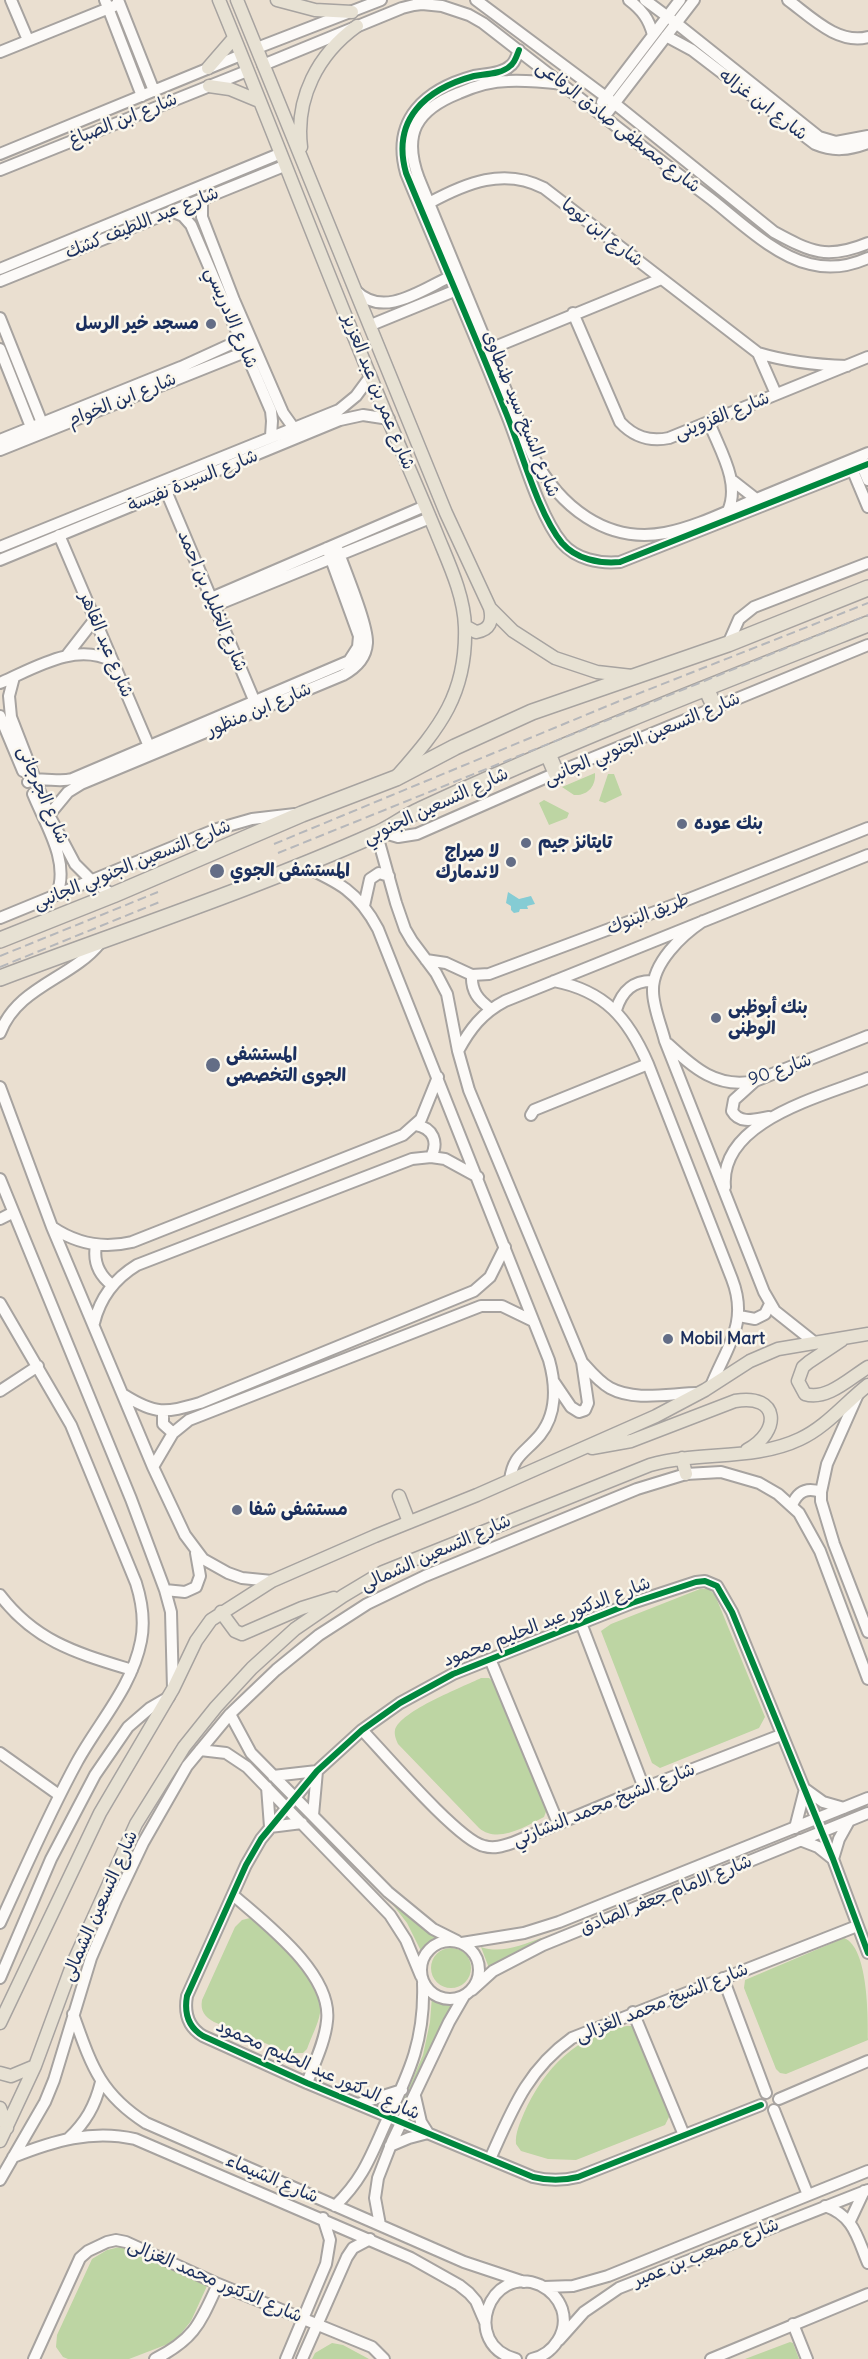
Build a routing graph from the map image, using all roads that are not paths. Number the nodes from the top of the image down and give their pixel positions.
1 (11, 0) edge
2 (219, 0) edge
3 (237, 0) edge
4 (277, 0) edge
5 (381, 0) edge
6 (476, 0) edge
7 (629, 0) edge
8 (645, 0) edge
9 (680, 0) edge
10 (694, 0) edge
11 (788, 0) edge
12 (119, 2) edge
13 (106, 4) edge
14 (352, 12) junction
15 (672, 19) junction
16 (357, 26) junction
17 (653, 35) junction
18 (666, 36) junction
19 (868, 37) edge
20 (234, 38) junction
21 (28, 40) junction
22 (257, 48) junction
23 (519, 50) junction
24 (0, 52) edge
25 (241, 54) junction
26 (263, 65) junction
27 (208, 68) junction
28 (247, 70) junction
29 (466, 84) junction
30 (563, 84) junction
31 (209, 86) junction
32 (154, 91) junction
33 (142, 96) junction
34 (610, 100) junction
35 (259, 101) junction
36 (600, 114) junction
37 (868, 136) edge
38 (868, 143) edge
39 (0, 154) edge
40 (282, 160) junction
41 (302, 163) junction
42 (0, 170) edge
43 (201, 198) junction
44 (429, 203) junction
45 (171, 211) junction
46 (868, 243) edge
47 (868, 258) edge
48 (0, 268) edge
49 (453, 275) junction
50 (661, 279) junction
51 (0, 281) edge
52 (459, 289) junction
53 (356, 291) junction
54 (229, 302) junction
55 (573, 314) junction
56 (0, 318) edge
57 (371, 325) junction
58 (240, 340) junction
59 (0, 349) edge
60 (490, 349) junction
61 (245, 352) junction
62 (758, 353) junction
63 (868, 357) edge
64 (846, 366) junction
65 (370, 377) junction
66 (776, 394) junction
67 (102, 404) junction
68 (345, 413) junction
69 (389, 419) junction
70 (709, 422) junction
71 (36, 425) junction
72 (293, 428) junction
73 (271, 436) junction
74 (0, 440) edge
75 (0, 450) edge
76 (529, 458) junction
77 (860, 462) edge
78 (868, 480) edge
79 (732, 481) junction
80 (166, 491) junction
81 (756, 499) junction
82 (424, 506) junction
83 (868, 507) edge
84 (728, 511) junction
85 (430, 518) junction
86 (696, 528) junction
87 (59, 536) junction
88 (0, 547) edge
89 (333, 552) junction
90 (0, 560) edge
91 (868, 563) edge
92 (868, 588) edge
93 (213, 602) junction
94 (490, 608) junction
95 (95, 619) junction
96 (868, 624) edge
97 (465, 626) junction
98 (728, 644) junction
99 (868, 645) edge
100 (67, 656) junction
101 (112, 661) junction
102 (639, 676) junction
103 (14, 677) junction
104 (0, 683) edge
105 (706, 688) junction
106 (256, 707) junction
107 (715, 708) junction
108 (0, 716) edge
109 (150, 750) junction
110 (548, 754) junction
111 (556, 773) junction
112 (396, 778) junction
113 (31, 781) junction
114 (302, 814) junction
115 (49, 815) junction
116 (868, 828) edge
117 (379, 833) junction
118 (868, 855) edge
119 (301, 865) junction
120 (389, 876) junction
121 (91, 880) junction
122 (57, 894) junction
123 (113, 895) junction
124 (364, 906) junction
125 (0, 918) edge
126 (703, 921) junction
127 (0, 940) edge
128 (103, 940) junction
129 (426, 960) junction
130 (472, 975) junction
131 (0, 978) edge
132 (554, 981) junction
133 (654, 981) junction
134 (491, 1009) junction
135 (616, 1010) junction
136 (0, 1033) edge
137 (868, 1036) edge
138 (665, 1041) junction
139 (458, 1051) junction
140 (648, 1064) junction
141 (438, 1077) junction
142 (868, 1078) edge
143 (755, 1081) junction
144 (1, 1092) edge
145 (531, 1115) dead end
146 (773, 1117) junction
147 (416, 1125) junction
148 (431, 1156) junction
149 (478, 1177) junction
150 (0, 1179) edge
151 (726, 1196) junction
152 (7, 1208) edge
153 (0, 1219) edge
154 (52, 1227) junction
155 (96, 1245) junction
156 (505, 1247) junction
157 (112, 1285) junction
158 (481, 1288) junction
159 (0, 1303) edge
160 (488, 1304) junction
161 (770, 1304) junction
162 (739, 1316) junction
163 (533, 1322) junction
164 (94, 1323) junction
165 (868, 1334) edge
166 (843, 1339) junction
167 (814, 1342) junction
168 (582, 1362) junction
169 (38, 1366) junction
170 (868, 1367) edge
171 (553, 1382) junction
172 (711, 1386) junction
173 (252, 1388) junction
174 (864, 1388) edge
175 (0, 1391) edge
176 (699, 1393) junction
177 (124, 1395) junction
178 (163, 1411) junction
179 (172, 1433) junction
180 (585, 1448) junction
181 (740, 1454) junction
182 (682, 1458) junction
183 (153, 1467) junction
184 (686, 1474) junction
185 (510, 1480) junction
186 (821, 1492) junction
187 (399, 1496) dead end
188 (792, 1505) junction
189 (409, 1522) junction
190 (196, 1553) junction
191 (272, 1581) junction
192 (165, 1590) junction
193 (0, 1595) edge
194 (343, 1596) junction
195 (221, 1612) junction
196 (581, 1623) junction
197 (866, 1628) edge
198 (848, 1629) junction
199 (490, 1659) junction
200 (132, 1670) junction
201 (868, 1680) edge
202 (171, 1693) junction
203 (230, 1714) junction
204 (363, 1730) junction
205 (781, 1736) junction
206 (200, 1750) junction
207 (0, 1753) edge
208 (317, 1771) junction
209 (273, 1776) junction
210 (267, 1787) junction
211 (644, 1788) junction
212 (805, 1789) junction
213 (59, 1795) junction
214 (295, 1797) junction
215 (868, 1798) edge
216 (286, 1807) junction
217 (845, 1808) junction
218 (868, 1813) edge
219 (313, 1815) junction
220 (817, 1819) junction
221 (849, 1821) junction
222 (302, 1823) junction
223 (558, 1823) junction
224 (270, 1827) junction
225 (795, 1828) junction
226 (822, 1832) junction
227 (800, 1840) junction
228 (833, 1859) junction
229 (233, 1895) junction
230 (0, 1923) edge
231 (857, 1926) junction
232 (459, 1942) junction
233 (868, 1953) edge
234 (0, 1978) edge
235 (723, 1978) junction
236 (422, 1980) junction
237 (468, 1993) junction
238 (633, 2012) junction
239 (73, 2014) junction
240 (0, 2023) edge
241 (868, 2061) edge
242 (35, 2066) junction
243 (0, 2073) edge
244 (101, 2082) junction
245 (307, 2084) junction
246 (402, 2090) junction
247 (766, 2093) junction
248 (415, 2096) junction
249 (779, 2099) junction
250 (358, 2104) junction
251 (761, 2105) junction
252 (0, 2108) edge
253 (774, 2110) junction
254 (388, 2118) junction
255 (401, 2124) junction
256 (7, 2128) junction
257 (161, 2131) junction
258 (428, 2133) junction
259 (684, 2135) junction
260 (68, 2139) junction
261 (0, 2141) edge
262 (390, 2146) junction
263 (155, 2147) junction
264 (13, 2157) junction
265 (490, 2159) junction
266 (868, 2171) edge
267 (0, 2180) edge
268 (866, 2190) edge
269 (808, 2195) junction
270 (335, 2206) junction
271 (825, 2206) junction
272 (323, 2218) junction
273 (850, 2221) junction
274 (380, 2224) junction
275 (370, 2239) junction
276 (868, 2263) edge
277 (524, 2282) junction
278 (218, 2284) junction
279 (544, 2287) junction
280 (868, 2294) edge
281 (303, 2318) junction
282 (485, 2322) junction
283 (317, 2324) junction
284 (793, 2324) junction
285 (556, 2344) junction
286 (499, 2354) edge
287 (34, 2359) edge
288 (155, 2359) edge
289 (286, 2359) edge
290 (302, 2359) edge
291 (384, 2359) edge
292 (516, 2359) edge
293 (532, 2359) edge
294 (545, 2359) edge
295 (711, 2359) edge
296 (807, 2359) edge

1 - 21 street
2 - 20 main road, شارع عمر بن عبد العزيز
3 - 22 main road, شارع عمر بن عبد العزيز
4 - 14 main road
5 - 14 street
6 - 34 street, شارع مصطفى صادق الرفاعى
7 - 17 street
8 - 15 street, شارع ابن غزاله
9 - 15 street
10 - 15 street
11 - 19 street
12 - 13 street
12 - 32 street
13 - 21 street
13 - 33 street
14 - 22 street
15 - 17 street
15 - 18 street
15 - 37 street, شارع ابن غزاله
16 - 23 street, شارع مصطفى صادق الرفاعى
16 - 26 street, شارع مصطفى صادق الرفاعى
16 - 41 main road
17 - 34 street
18 - 34 street
18 - 38 street, شارع ابن غزاله
20 - 25 main road, شارع عمر بن عبد العزيز
20 - 27 main road
21 - 24 street
22 - 26 main road, شارع عمر بن عبد العزيز
23 - 29 street, شارع الشيخ سيد طنطاوى
23 - 30 street, شارع مصطفى صادق الرفاعى
25 - 27 street, شارع ابن الصباغ
25 - 28 main road, شارع عمر بن عبد العزيز
26 - 41 main road, شارع عمر بن عبد العزيز
27 - 32 street, شارع ابن الصباغ
28 - 31 street, شارع ابن الصباغ
28 - 35 main road, شارع عمر بن عبد العزيز
29 - 30 street, شارع الشيخ سيد طنطاوى
29 - 44 street, شارع الشيخ سيد طنطاوى
29 - 49 street, شارع الشيخ سيد طنطاوى
30 - 36 street, شارع مصطفى صادق الرفاعى
31 - 35 main road
31 - 42 street, شارع ابن الصباغ
32 - 33 street, شارع ابن الصباغ
33 - 39 street, شارع ابن الصباغ
34 - 36 street
34 - 46 street, شارع مصطفى صادق الرفاعى
35 - 40 main road, شارع عمر بن عبد العزيز
36 - 47 street, شارع مصطفى صادق الرفاعى
40 - 43 street, شارع عبد اللطيف كشك
40 - 48 street, شارع عبد اللطيف كشك
40 - 65 main road, شارع عمر بن عبد العزيز
41 - 53 main road, شارع عمر بن عبد العزيز
43 - 45 street, شارع عبد اللطيف كشك
43 - 54 street, شارع الادريسي
44 - 49 street, شارع الشيخ سيد طنطاوى
44 - 50 street, شارع ابن توما
45 - 51 street, شارع عبد اللطيف كشك
45 - 54 street, شارع الادريسي
49 - 52 street, شارع الشيخ سيد طنطاوى
49 - 53 street
50 - 55 street
50 - 62 street, شارع ابن توما
52 - 57 street
52 - 60 street, شارع الشيخ سيد طنطاوى
52 - 76 street, شارع الشيخ سيد طنطاوى
53 - 57 main road, شارع عمر بن عبد العزيز
54 - 58 street, شارع الادريسي
54 - 72 street, شارع الادريسي
55 - 60 street
55 - 70 street, شارع القزوينى
56 - 71 street
57 - 94 main road, شارع عمر بن عبد العزيز
58 - 61 street, شارع الادريسي
58 - 67 street, شارع ابن الخوام
59 - 71 street
60 - 76 street, شارع الشيخ سيد طنطاوى
61 - 67 street, شارع ابن الخوام
61 - 73 street, شارع الادريسي
62 - 64 street, شارع ابن توما
62 - 66 street, شارع ابن توما
63 - 64 street, شارع القزوينى
64 - 66 street, شارع القزوينى
65 - 68 street, شارع السيدة نفيسة
65 - 69 main road, شارع عمر بن عبد العزيز
66 - 70 street, شارع القزوينى
67 - 71 street, شارع ابن الخوام
67 - 75 street, شارع ابن الخوام
68 - 69 street, شارع السيدة نفيسة
68 - 72 street, شارع السيدة نفيسة
68 - 80 street, شارع السيدة نفيسة
69 - 82 main road, شارع عمر بن عبد العزيز
70 - 79 street
71 - 74 street, شارع ابن الخوام
72 - 73 street, شارع السيدة نفيسة
73 - 88 street, شارع السيدة نفيسة
76 - 86 street, شارع الشيخ سيد طنطاوى
76 - 86 street, شارع الشيخ سيد طنطاوى
77 - 78 street
77 - 81 street, شارع الشيخ سيد طنطاوى
77 - 83 street
77 - 86 street, شارع الشيخ سيد طنطاوى
79 - 81 street
79 - 84 street
80 - 87 street, شارع السيدة نفيسة
80 - 93 street, شارع الخليل بن احمد
81 - 84 street, شارع الشيخ سيد طنطاوى
82 - 85 main road, شارع عمر بن عبد العزيز
82 - 89 street
84 - 86 street, شارع الشيخ سيد طنطاوى
85 - 89 street
85 - 97 main road, شارع عمر بن عبد العزيز
87 - 90 street, شارع السيدة نفيسة
87 - 95 street, شارع عبد القاهر
89 - 93 street
89 - 106 street, شارع ابن منظور
91 - 98 street
92 - 98 highway
93 - 106 street, شارع الخليل بن احمد
94 - 97 main road
94 - 102 main road, شارع عمر بن عبد العزيز
95 - 100 street
95 - 101 street, شارع عبد القاهر
96 - 105 highway, شارع التسعين الجنوبي
97 - 112 main road, شارع عمر بن عبد العزيز
98 - 102 highway
99 - 107 street, شارع التسعين الجنوبي الجانبى
100 - 101 street
100 - 103 street
101 - 109 street, شارع عبد القاهر
102 - 112 highway
103 - 104 street
103 - 113 street, شارع الجرجانى
105 - 107 highway
105 - 110 highway, شارع التسعين الجنوبي
106 - 109 street, شارع ابن منظور
107 - 111 street, شارع التسعين الجنوبي الجانبى
108 - 113 street, شارع الجرجانى
109 - 113 street, شارع ابن منظور
109 - 115 street, شارع ابن منظور
110 - 111 highway
110 - 117 highway, شارع التسعين الجنوبي
111 - 117 street, شارع التسعين الجنوبي الجانبى
112 - 114 highway
113 - 115 street, شارع الجرجانى
113 - 122 street, شارع الجرجانى
114 - 121 street, شارع التسعين الجنوبي الجانبى
114 - 123 highway
115 - 121 street, شارع الجرجانى
116 - 130 street, طريق البنوك
117 - 119 highway, شارع التسعين الجنوبي
117 - 120 street
118 - 126 street, طريق البنوك
119 - 124 street
119 - 128 highway, شارع التسعين الجنوبي
120 - 124 street
120 - 129 street
121 - 122 street, شارع التسعين الجنوبي الجانبى
121 - 123 street, شارع الجرجانى
122 - 125 street, شارع التسعين الجنوبي الجانبى
123 - 127 highway
124 - 141 street
126 - 132 street, طريق البنوك
126 - 133 street
128 - 131 highway, شارع التسعين الجنوبي
128 - 136 street
129 - 130 street
129 - 139 street
130 - 134 street
132 - 134 street, طريق البنوك
132 - 135 street
133 - 135 street
133 - 138 street
134 - 139 street, طريق البنوك
135 - 140 street
137 - 143 street, شارع 90
138 - 143 street, شارع 90
138 - 151 street
139 - 168 street
140 - 145 street
140 - 162 street
141 - 147 street
141 - 149 street
142 - 146 street
143 - 146 street
144 - 154 street
146 - 151 street
147 - 148 street
147 - 155 street
148 - 149 street
148 - 157 street
149 - 156 street
150 - 152 street
151 - 161 street
152 - 153 street
152 - 192 street
154 - 155 street
154 - 164 street
155 - 157 street
156 - 158 street
156 - 163 street
157 - 164 street
158 - 160 street
158 - 173 street
159 - 169 street
160 - 163 street
160 - 173 street
161 - 162 street
161 - 167 street
162 - 172 street
163 - 171 street
164 - 177 street
165 - 166 main road, شارع التسعين الشمالى
166 - 167 main road, شارع التسعين الشمالى
166 - 170 main road
167 - 172 main road, شارع التسعين الشمالى
168 - 171 street
168 - 176 street
169 - 175 street
169 - 200 street
171 - 185 street
172 - 176 main road, شارع التسعين الشمالى
173 - 178 street
173 - 179 street
174 - 181 main road, شارع التسعين الشمالى
174 - 186 street
176 - 180 main road, شارع التسعين الشمالى
177 - 178 street
177 - 183 street
178 - 179 street
179 - 183 street
180 - 181 main road
180 - 185 main road, شارع التسعين الشمالى
181 - 182 main road, شارع التسعين الشمالى
182 - 184 main road
182 - 194 main road, شارع التسعين الشمالى
183 - 190 street
184 - 188 street
184 - 203 street
185 - 189 main road, شارع التسعين الشمالى
186 - 188 street
186 - 197 street
187 - 189 main road
188 - 198 street
189 - 191 main road, شارع التسعين الشمالى
190 - 191 street
190 - 192 street
191 - 195 main road, شارع التسعين الشمالى
192 - 202 street
193 - 200 street
194 - 195 main road
194 - 242 main road, شارع التسعين الشمالى
195 - 202 main road, شارع التسعين الشمالى
196 - 199 street, شارع الدكتور عبد الحليم محمود
196 - 205 street, شارع الدكتور عبد الحليم محمود
196 - 211 street
197 - 198 street
198 - 201 street
199 - 204 street, شارع الدكتور عبد الحليم محمود
199 - 223 street
200 - 213 street
202 - 234 street
202 - 240 main road, شارع التسعين الشمالى
203 - 206 street
203 - 209 street
204 - 208 street, شارع الدكتور عبد الحليم محمود
204 - 223 street, شارع الشيخ محمد النشارتي
205 - 211 street, شارع الشيخ محمد النشارتي
205 - 212 street, شارع الدكتور عبد الحليم محمود
206 - 210 street
206 - 239 street
207 - 213 street
208 - 209 street
208 - 214 street, شارع الدكتور عبد الحليم محمود
208 - 219 street
209 - 214 street
210 - 216 street
210 - 224 street
211 - 223 street, شارع الشيخ محمد النشارتي
212 - 217 street
212 - 220 street, شارع الدكتور عبد الحليم محمود
212 - 225 street
213 - 230 street
214 - 216 street, شارع الدكتور عبد الحليم محمود
214 - 219 street
215 - 217 street, شارع الامام جعفر الصادق
216 - 222 street
216 - 224 street, شارع الدكتور عبد الحليم محمود
217 - 220 street, شارع الامام جعفر الصادق
218 - 221 street, شارع الامام جعفر الصادق
219 - 232 street
220 - 225 street, شارع الامام جعفر الصادق
220 - 226 street, شارع الدكتور عبد الحليم محمود
221 - 226 street, شارع الامام جعفر الصادق
221 - 228 street
222 - 224 street
222 - 236 street
224 - 229 street, شارع الدكتور عبد الحليم محمود
225 - 232 street, شارع الامام جعفر الصادق
226 - 227 street, شارع الامام جعفر الصادق
226 - 228 street, شارع الدكتور عبد الحليم محمود
227 - 228 street
227 - 237 street, شارع الامام جعفر الصادق
228 - 231 street, شارع الدكتور عبد الحليم محمود
229 - 245 street
229 - 245 street, شارع الدكتور عبد الحليم محمود
231 - 233 street, شارع الدكتور عبد الحليم محمود
231 - 235 street, شارع الشيخ محمد الغزالى
232 - 236 street
232 - 237 street
235 - 238 street, شارع الشيخ محمد الغزالى
235 - 247 street
236 - 237 street
236 - 246 street
237 - 248 street, شارع الامام جعفر الصادق
238 - 259 street
238 - 265 street, شارع الشيخ محمد الغزالى
239 - 244 street, شارع الشيماء
239 - 264 street
241 - 249 street
242 - 243 main road
242 - 256 main road, شارع التسعين الشمالى
244 - 257 street, شارع الشيماء
244 - 260 street
245 - 250 street, شارع الدكتور عبد الحليم محمود
246 - 250 street
246 - 254 street
247 - 249 street
247 - 251 street
248 - 255 street, شارع الامام جعفر الصادق
248 - 258 street
249 - 253 street
250 - 254 street, شارع الدكتور عبد الحليم محمود
251 - 253 street
251 - 259 street, شارع الدكتور عبد الحليم محمود
252 - 256 main road
253 - 269 street
254 - 255 street, شارع الدكتور عبد الحليم محمود
254 - 270 street
255 - 258 street, شارع الدكتور عبد الحليم محمود
255 - 262 street, شارع الامام جعفر الصادق
256 - 261 main road, شارع التسعين الشمالى
257 - 263 street
257 - 270 street, شارع الشيماء
258 - 262 street
258 - 265 street, شارع الدكتور عبد الحليم محمود
259 - 265 street, شارع الدكتور عبد الحليم محمود
260 - 263 street, شارع الشيماء
260 - 264 street, شارع الشيماء
262 - 274 street, شارع الامام جعفر الصادق
263 - 272 street, شارع الشيماء
264 - 267 street
266 - 269 street, شارع مصعب بن عمير
268 - 271 street, شارع مصعب بن عمير
268 - 273 street
269 - 279 street, شارع مصعب بن عمير
270 - 274 street, شارع الشيماء
271 - 273 street
271 - 285 street, شارع مصعب بن عمير
272 - 275 street, شارع الشيماء
272 - 281 street
273 - 276 street
274 - 277 street, شارع الشيماء
275 - 282 street, شارع الشيماء
275 - 283 street
277 - 279 street, شارع مصعب بن عمير
277 - 282 street
278 - 281 street, شارع الدكتور محمد الغزالى
278 - 287 street, شارع الدكتور محمد الغزالى
278 - 288 street
279 - 285 street
280 - 284 street
281 - 283 street, شارع الدكتور محمد الغزالى
281 - 289 street
282 - 286 street, شارع الشيماء
283 - 290 street
283 - 291 street, شارع الدكتور محمد الغزالى
284 - 295 street
284 - 296 street
285 - 293 street
285 - 294 street, شارع مصعب بن عمير
286 - 292 street

